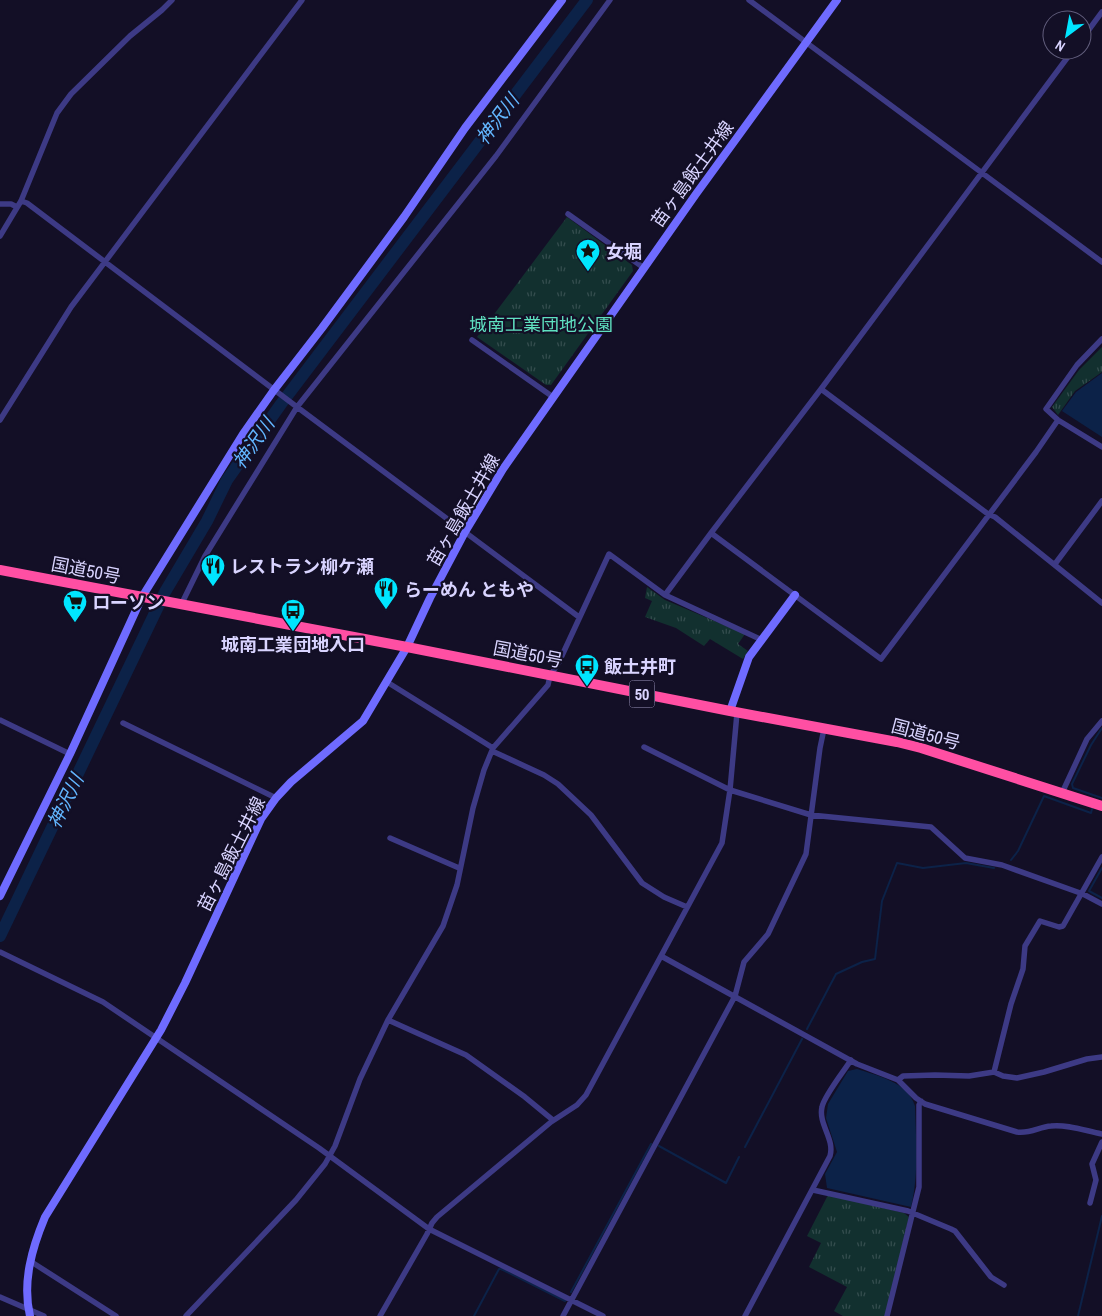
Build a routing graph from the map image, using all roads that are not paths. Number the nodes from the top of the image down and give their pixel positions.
1 (172, 0) edge
2 (302, 0) edge
3 (562, 0) edge
4 (610, 0) edge
5 (748, 0) edge
6 (837, 0) edge
7 (1102, 12) edge
8 (1092, 26) edge
9 (806, 42) junction
10 (1065, 60) edge
11 (981, 172) junction
12 (21, 201) junction
13 (0, 204) edge
14 (17, 207) junction
15 (568, 214) dead end
16 (0, 236) edge
17 (1102, 262) edge
18 (105, 263) junction
19 (644, 268) junction
20 (472, 340) dead end
21 (1102, 340) edge
22 (822, 389) junction
23 (275, 391) junction
24 (553, 397) junction
25 (296, 406) junction
26 (0, 420) edge
27 (1058, 420) junction
28 (1102, 447) edge
29 (1102, 500) edge
30 (988, 514) junction
31 (465, 532) junction
32 (710, 533) junction
33 (1055, 564) junction
34 (0, 570) edge
35 (665, 595) junction
36 (795, 595) junction
37 (146, 598) junction
38 (1102, 603) edge
39 (179, 604) junction
40 (579, 617) junction
41 (762, 640) junction
42 (407, 646) junction
43 (550, 676) junction
44 (387, 682) junction
45 (734, 712) junction
46 (0, 720) edge
47 (1102, 721) edge
48 (123, 723) dead end
49 (824, 729) junction
50 (644, 748) dead end
51 (493, 749) junction
52 (70, 754) junction
53 (730, 790) junction
54 (1062, 793) junction
55 (276, 798) junction
56 (1102, 806) edge
57 (811, 815) junction
58 (390, 838) dead end
59 (1102, 857) edge
60 (459, 868) junction
61 (1083, 894) junction
62 (0, 896) edge
63 (1102, 904) edge
64 (687, 907) junction
65 (0, 952) edge
66 (661, 956) junction
67 (735, 996) junction
68 (388, 1020) junction
69 (156, 1038) junction
70 (1102, 1057) edge
71 (851, 1060) junction
72 (994, 1072) junction
73 (898, 1080) junction
74 (921, 1101) junction
75 (553, 1120) junction
76 (1102, 1134) edge
77 (1102, 1142) edge
78 (330, 1156) junction
79 (813, 1190) junction
80 (1090, 1203) dead end
81 (913, 1213) junction
82 (429, 1229) junction
83 (30, 1261) junction
84 (1004, 1285) dead end
85 (0, 1297) edge
86 (572, 1300) junction
87 (29, 1312) edge
88 (44, 1316) edge
89 (116, 1316) edge
90 (186, 1316) edge
91 (380, 1316) edge
92 (563, 1316) edge
93 (603, 1316) edge
94 (745, 1316) edge
95 (888, 1316) edge

1 - 12 street
2 - 18 street
3 - 23 main road
4 - 25 street
5 - 9 street
6 - 9 main road, 苗ヶ島飯土井線
7 - 8 street
9 - 11 street
9 - 19 main road, 苗ヶ島飯土井線
10 - 11 street
11 - 17 street
11 - 22 street
12 - 14 street
12 - 18 street
13 - 14 street
14 - 16 street
15 - 19 street
18 - 23 street
18 - 26 street
19 - 24 main road, 苗ヶ島飯土井線
20 - 24 street
21 - 27 street
22 - 30 street
22 - 32 street
23 - 25 street
23 - 37 main road
24 - 31 main road, 苗ヶ島飯土井線
25 - 31 street
25 - 39 street
27 - 28 street
27 - 30 street
29 - 33 street
30 - 33 street
30 - 36 street
31 - 40 street
31 - 42 main road, 苗ヶ島飯土井線
32 - 35 street
32 - 36 street
33 - 38 street
34 - 37 highway, 国道50号 / 50
35 - 40 street
35 - 41 street
36 - 41 main road
37 - 39 highway, 国道50号 / 50
37 - 52 main road
39 - 42 highway, 国道50号 / 50
40 - 43 street
41 - 45 main road
42 - 43 highway, 国道50号 / 50
42 - 44 main road, 苗ヶ島飯土井線
43 - 45 highway, 国道50号 / 50
43 - 51 street
44 - 51 street
44 - 55 main road, 苗ヶ島飯土井線
45 - 49 highway, 国道50号 / 50
45 - 53 street
46 - 52 street
47 - 54 street
48 - 55 street
49 - 54 highway, 国道50号 / 50
49 - 57 street
50 - 53 street
51 - 60 street
51 - 64 street
52 - 62 main road
53 - 57 street
53 - 64 street
54 - 56 highway, 国道50号 / 50
55 - 69 main road, 苗ヶ島飯土井線
57 - 61 street
57 - 67 street
58 - 60 street
59 - 61 street
60 - 68 street
61 - 63 street
61 - 72 street
64 - 66 street
65 - 69 street
66 - 67 street
66 - 75 street
67 - 71 street
67 - 86 street
68 - 75 street
68 - 78 street
69 - 78 street
69 - 83 main road, 苗ヶ島飯土井線
70 - 72 street
71 - 73 street
71 - 79 street
72 - 73 street
73 - 74 street
74 - 76 street
74 - 81 street
75 - 82 street
77 - 80 street
78 - 82 street
78 - 90 street
79 - 81 street
79 - 94 street
81 - 84 street
81 - 95 street
82 - 86 street
82 - 91 street
83 - 87 main road, 苗ヶ島飯土井線
83 - 89 street
85 - 87 street
86 - 92 street
86 - 93 street
87 - 88 street

